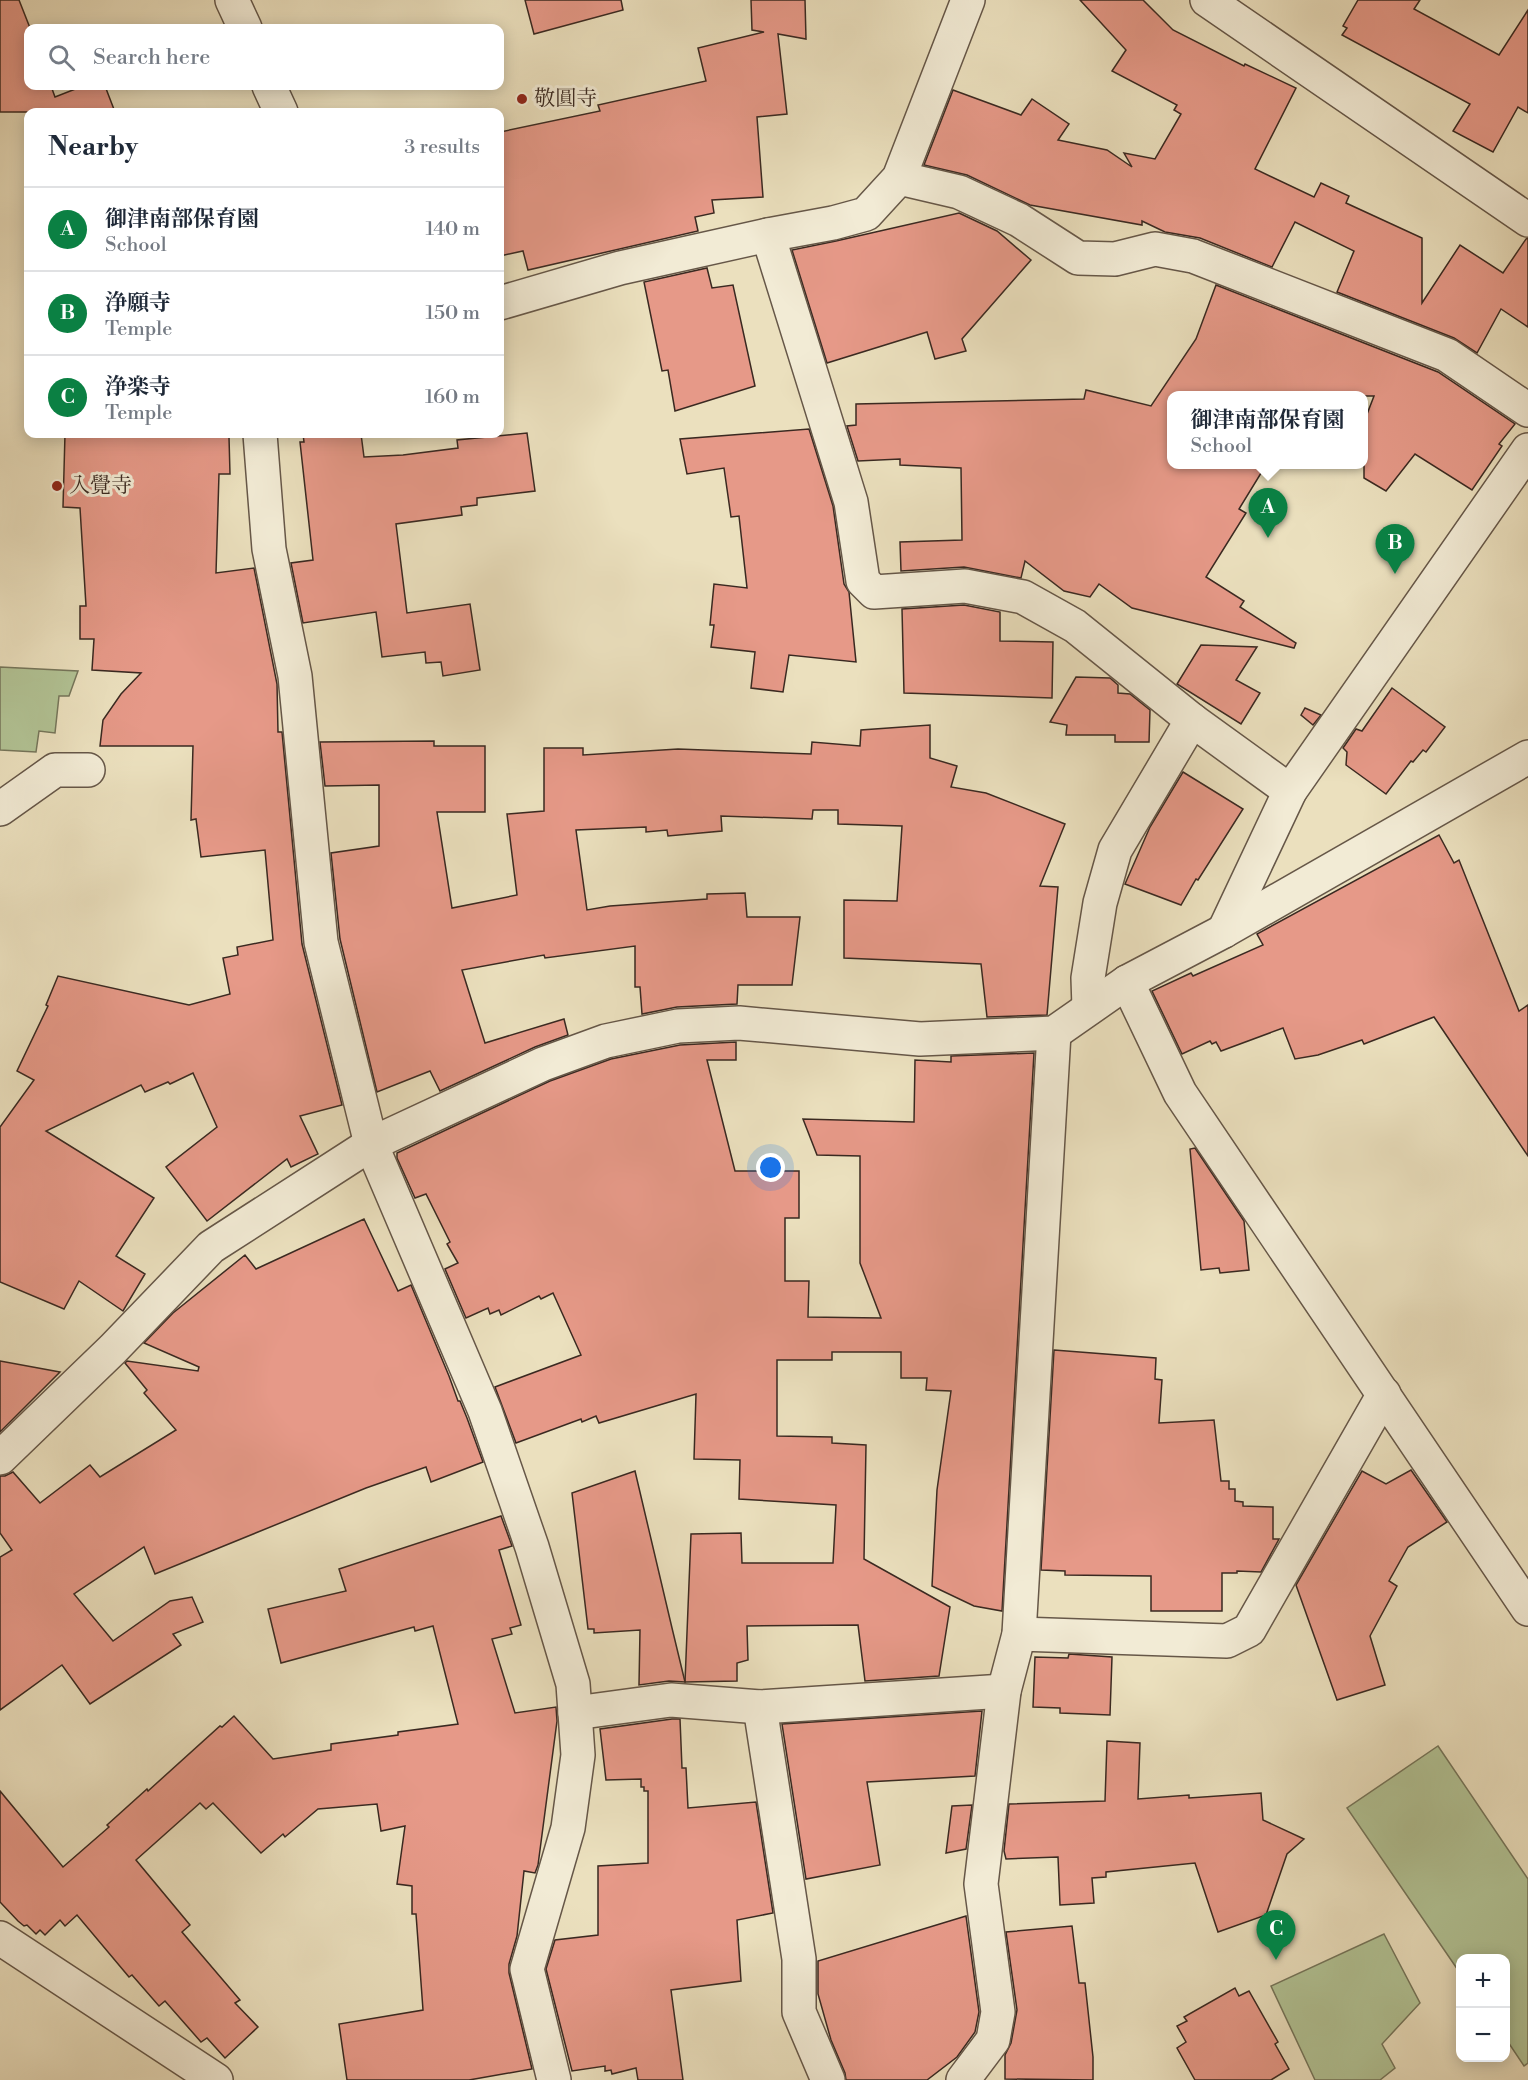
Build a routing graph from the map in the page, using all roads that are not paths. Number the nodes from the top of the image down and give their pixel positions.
1 (232, 0) edge
2 (968, 0) edge
3 (1207, 0) edge
4 (243, 24) edge
5 (271, 90) edge
6 (279, 108) edge
7 (899, 178) junction
8 (1528, 220) edge
9 (768, 235) junction
10 (504, 302) edge
11 (1528, 410) edge
12 (260, 438) edge
13 (1528, 450) edge
14 (1192, 720) junction
15 (1528, 757) edge
16 (88, 770) dead end
17 (1290, 791) junction
18 (0, 808) edge
19 (1224, 931) junction
20 (1127, 982) junction
21 (1089, 1008) junction
22 (1054, 1033) junction
23 (371, 1144) junction
24 (1384, 1394) junction
25 (0, 1458) edge
26 (1528, 1609) edge
27 (1019, 1634) junction
28 (1004, 1691) junction
29 (760, 1707) junction
30 (575, 1713) junction
31 (0, 1938) edge
32 (216, 2080) edge
33 (554, 2080) edge
34 (828, 2080) edge
35 (963, 2080) edge

1 - 4 street
2 - 7 street
3 - 8 street
5 - 6 street
7 - 9 street
7 - 11 street
9 - 10 street
9 - 14 street
12 - 23 street
13 - 17 street
14 - 17 street
14 - 21 street
15 - 19 street
16 - 18 street
17 - 19 street
19 - 20 street
20 - 21 street
20 - 24 street
21 - 22 street
22 - 23 street
22 - 27 street
23 - 25 street
23 - 30 street
24 - 26 street
24 - 27 street
27 - 28 street
28 - 29 street
28 - 35 street
29 - 30 street
29 - 34 street
30 - 33 street
31 - 32 street

